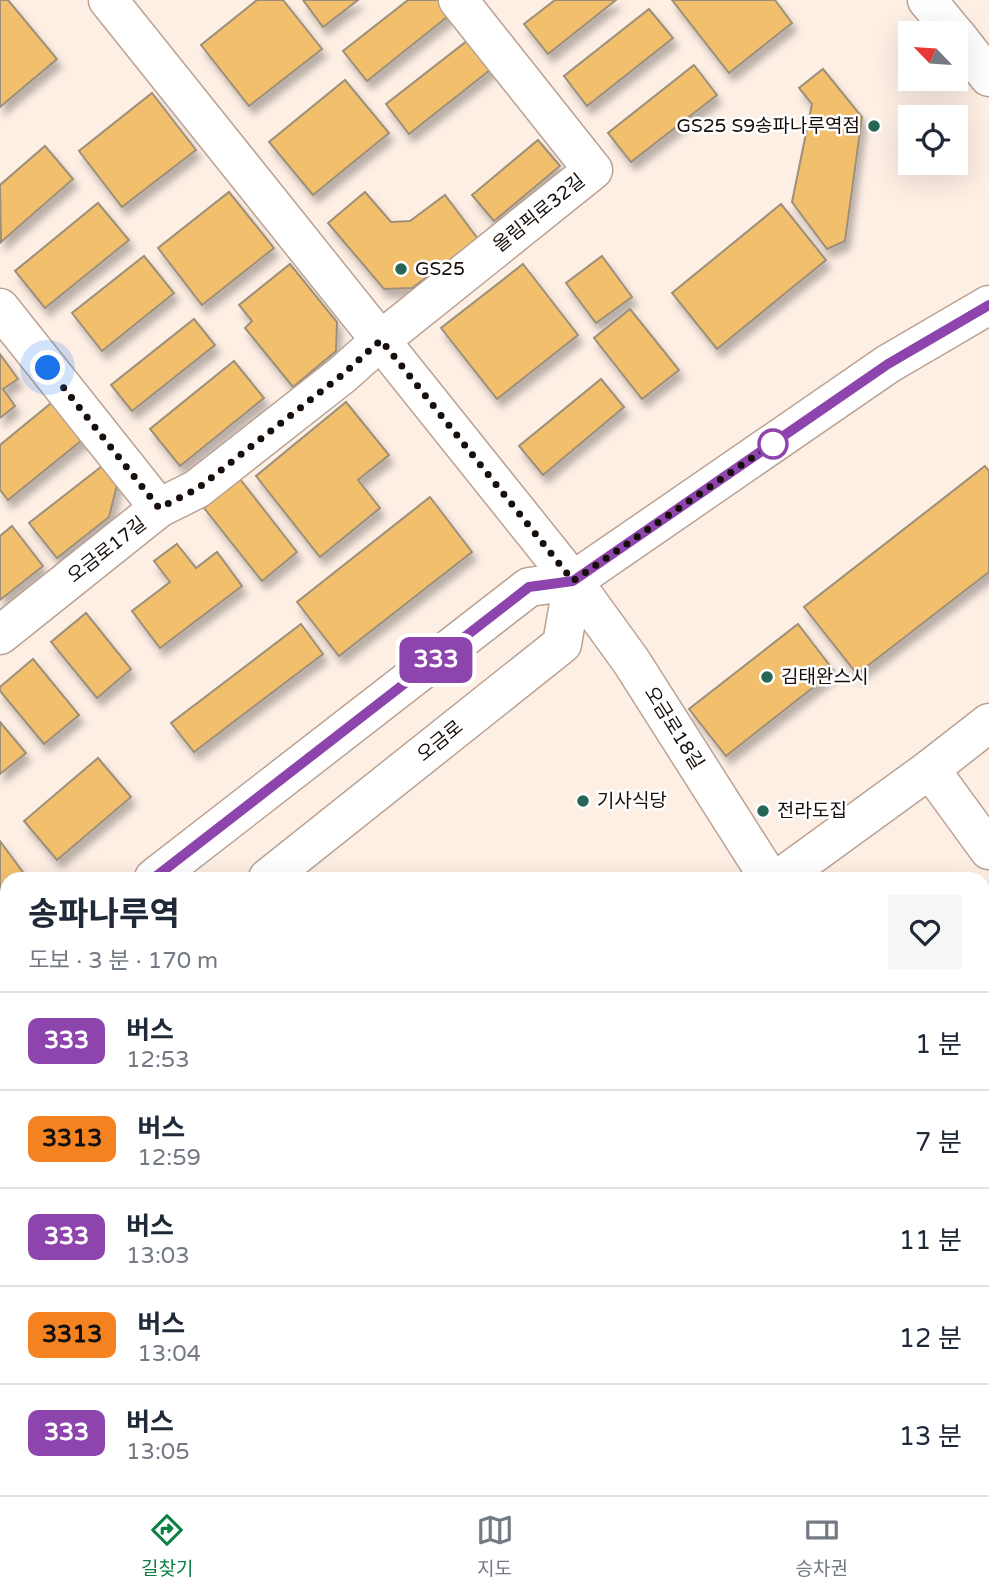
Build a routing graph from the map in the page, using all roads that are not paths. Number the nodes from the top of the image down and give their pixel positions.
1 (108, 0) edge
2 (458, 0) edge
3 (927, 0) edge
4 (944, 21) edge
5 (968, 50) edge
6 (989, 77) edge
7 (989, 305) edge
8 (0, 308) edge
9 (381, 340) junction
10 (159, 508) junction
11 (573, 581) junction
12 (0, 635) edge
13 (989, 723) edge
14 (930, 769) junction
15 (989, 850) edge
16 (162, 872) edge
17 (276, 872) edge
18 (765, 872) edge
19 (788, 872) edge

1 - 9 street
2 - 9 street, 올림픽로32길
3 - 4 street
5 - 6 street
7 - 11 street
8 - 10 street
9 - 10 street, 오금로17길
9 - 11 street
10 - 12 street, 오금로17길
11 - 16 street
11 - 17 street, 오금로
11 - 18 street, 오금로18길
13 - 14 street
14 - 15 street
14 - 19 street

